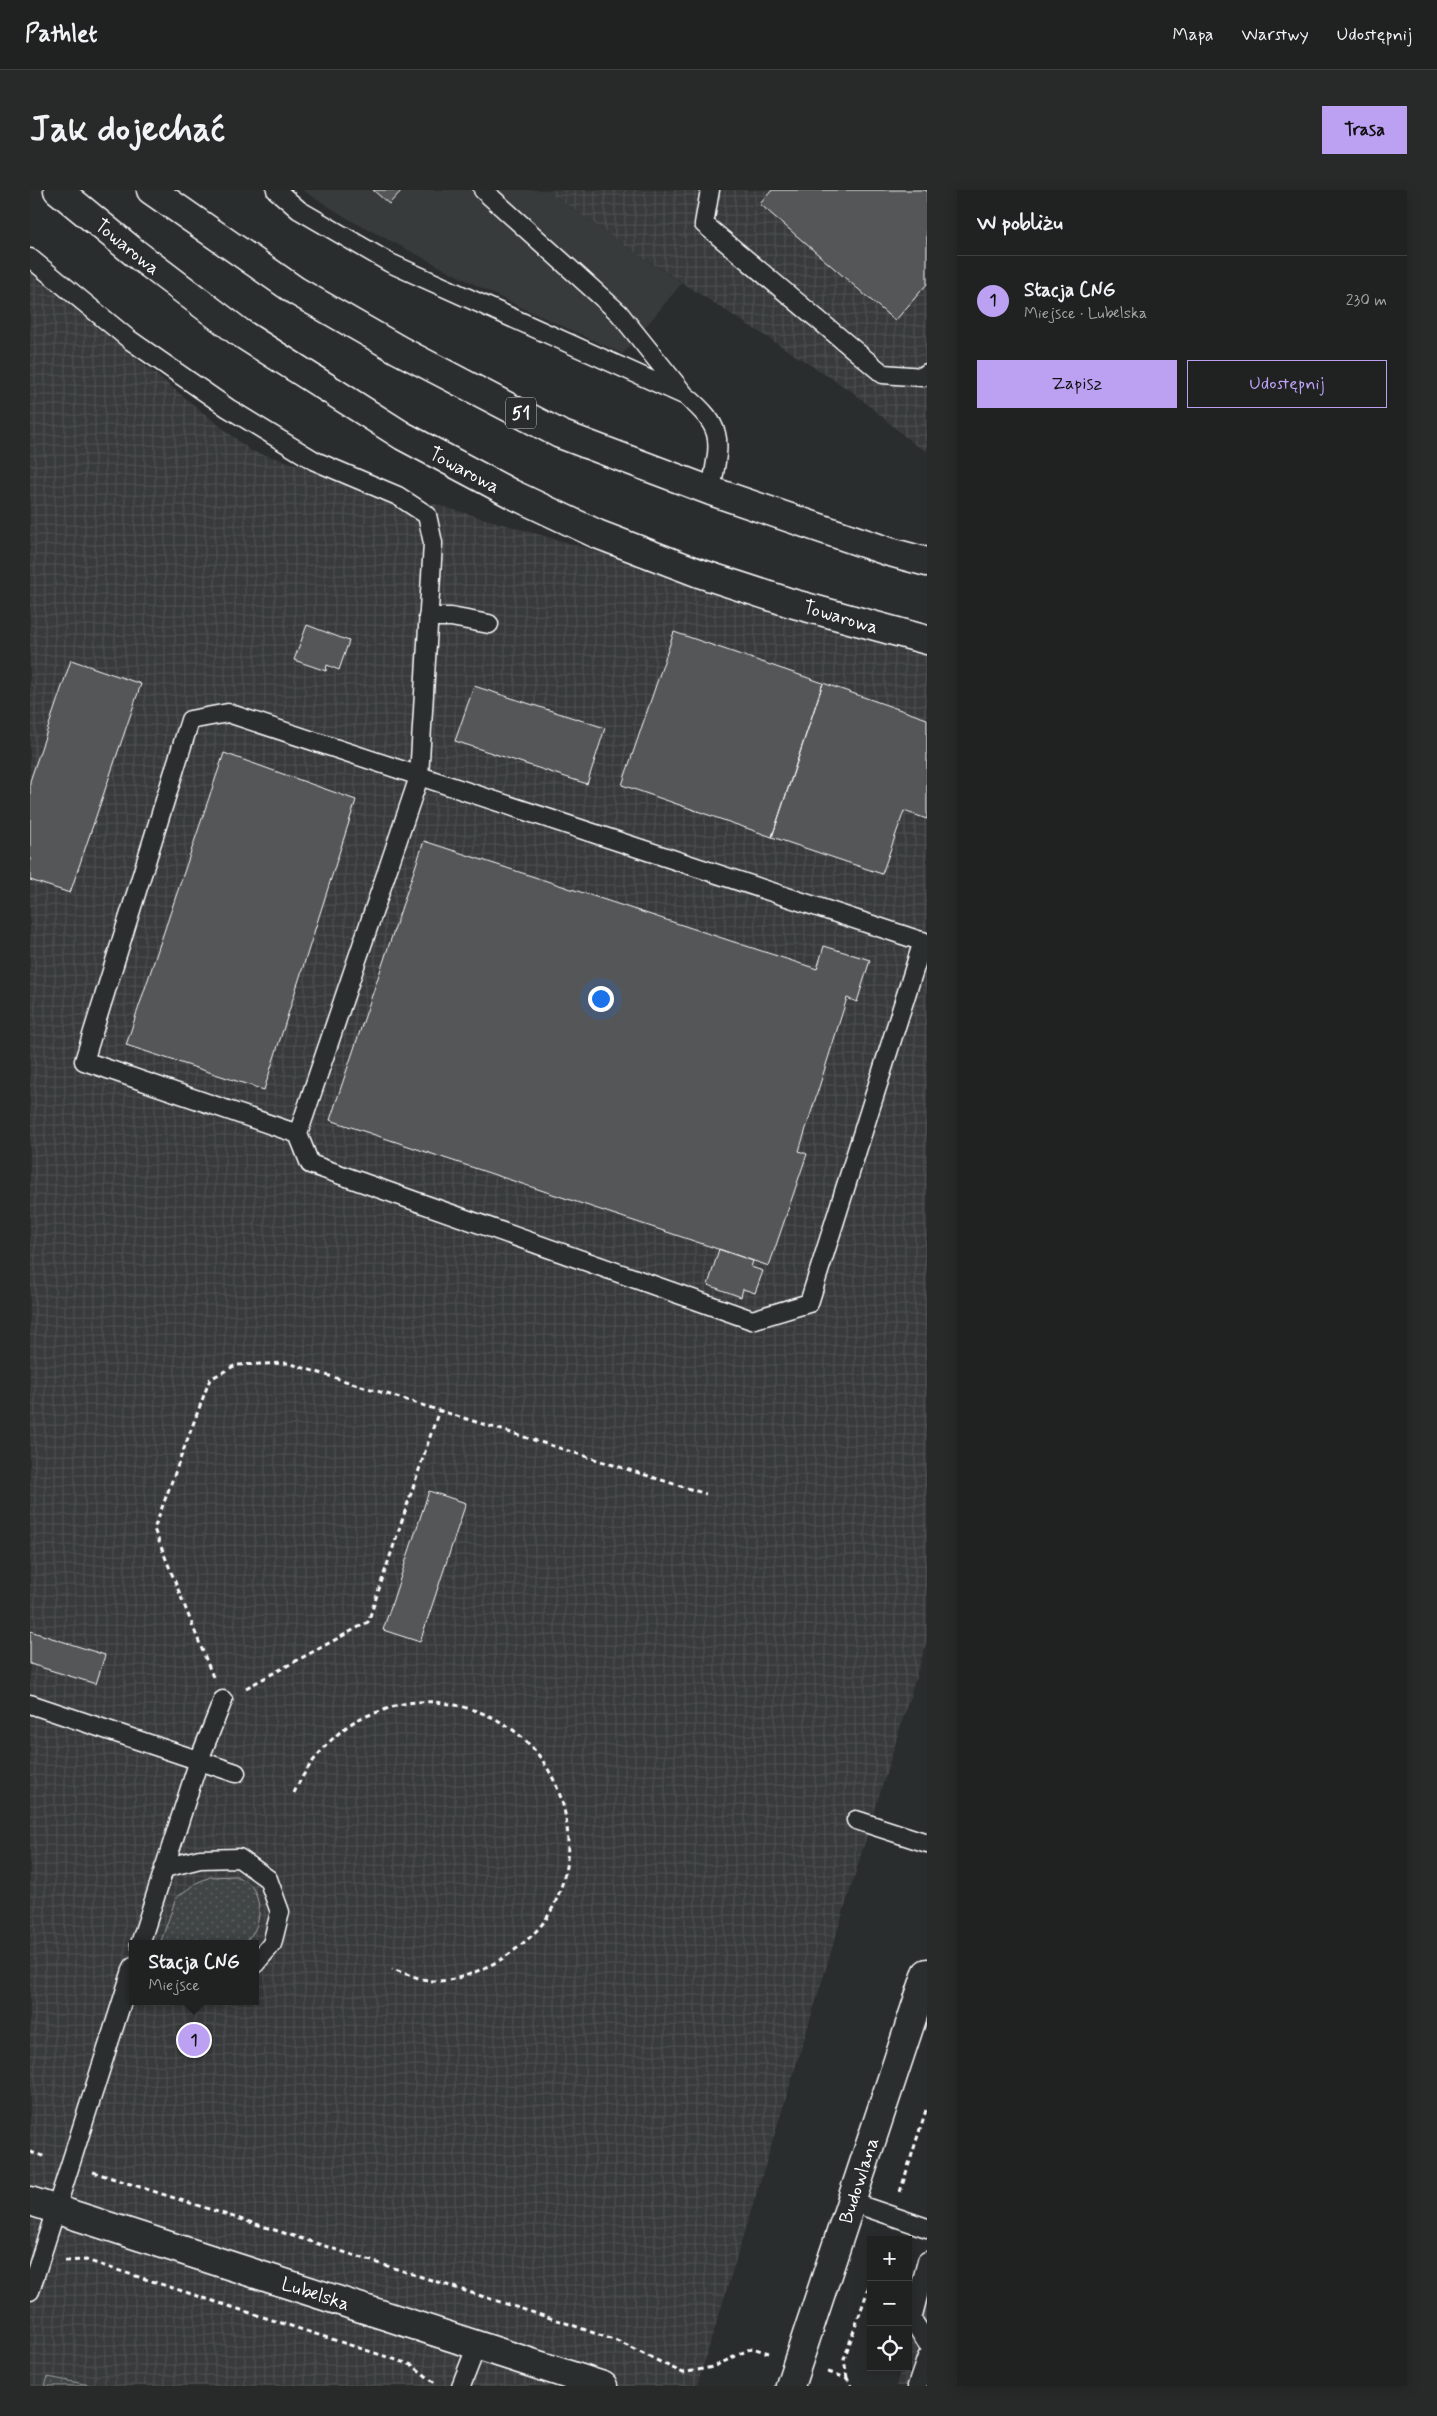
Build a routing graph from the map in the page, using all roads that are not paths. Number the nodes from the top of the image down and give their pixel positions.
1 (58, 190) edge
2 (151, 190) edge
3 (276, 190) edge
4 (483, 190) edge
5 (710, 190) edge
6 (30, 258) edge
7 (927, 373) edge
8 (686, 396) junction
9 (711, 491) junction
10 (927, 562) edge
11 (428, 618) junction
12 (489, 624) dead end
13 (927, 640) edge
14 (419, 777) junction
15 (925, 942) edge
16 (298, 1134) junction
17 (223, 1700) road end
18 (30, 1704) edge
19 (199, 1760) junction
20 (236, 1773) dead end
21 (856, 1820) dead end
22 (927, 1843) edge
23 (164, 1868) junction
24 (141, 1940) edge
25 (259, 1959) edge
26 (927, 1973) edge
27 (128, 1999) edge
28 (30, 2201) edge
29 (851, 2202) junction
30 (56, 2209) junction
31 (927, 2228) edge
32 (927, 2261) edge
33 (30, 2291) edge
34 (927, 2343) edge
35 (476, 2346) junction
36 (927, 2357) edge
37 (461, 2386) edge
38 (603, 2386) edge
39 (790, 2386) edge
40 (917, 2386) edge

1 - 13 main road, Towarowa
2 - 9 main road, 51
3 - 8 lane
4 - 8 lane
5 - 7 lane
6 - 11 lane
8 - 9 lane
9 - 10 main road, 51
11 - 12 lane
11 - 14 lane
14 - 15 lane
14 - 16 lane
14 - 16 lane
15 - 16 lane
17 - 19 lane
18 - 19 lane
19 - 20 lane
19 - 23 lane
21 - 22 lane
23 - 24 lane
23 - 25 lane
26 - 29 main road, Budowlana
27 - 30 lane
28 - 30 main road, Lubelska
29 - 31 lane
29 - 39 main road, Budowlana
30 - 33 lane
30 - 35 main road, Lubelska
32 - 34 lane
35 - 37 lane
35 - 38 main road, Lubelska
36 - 40 lane

